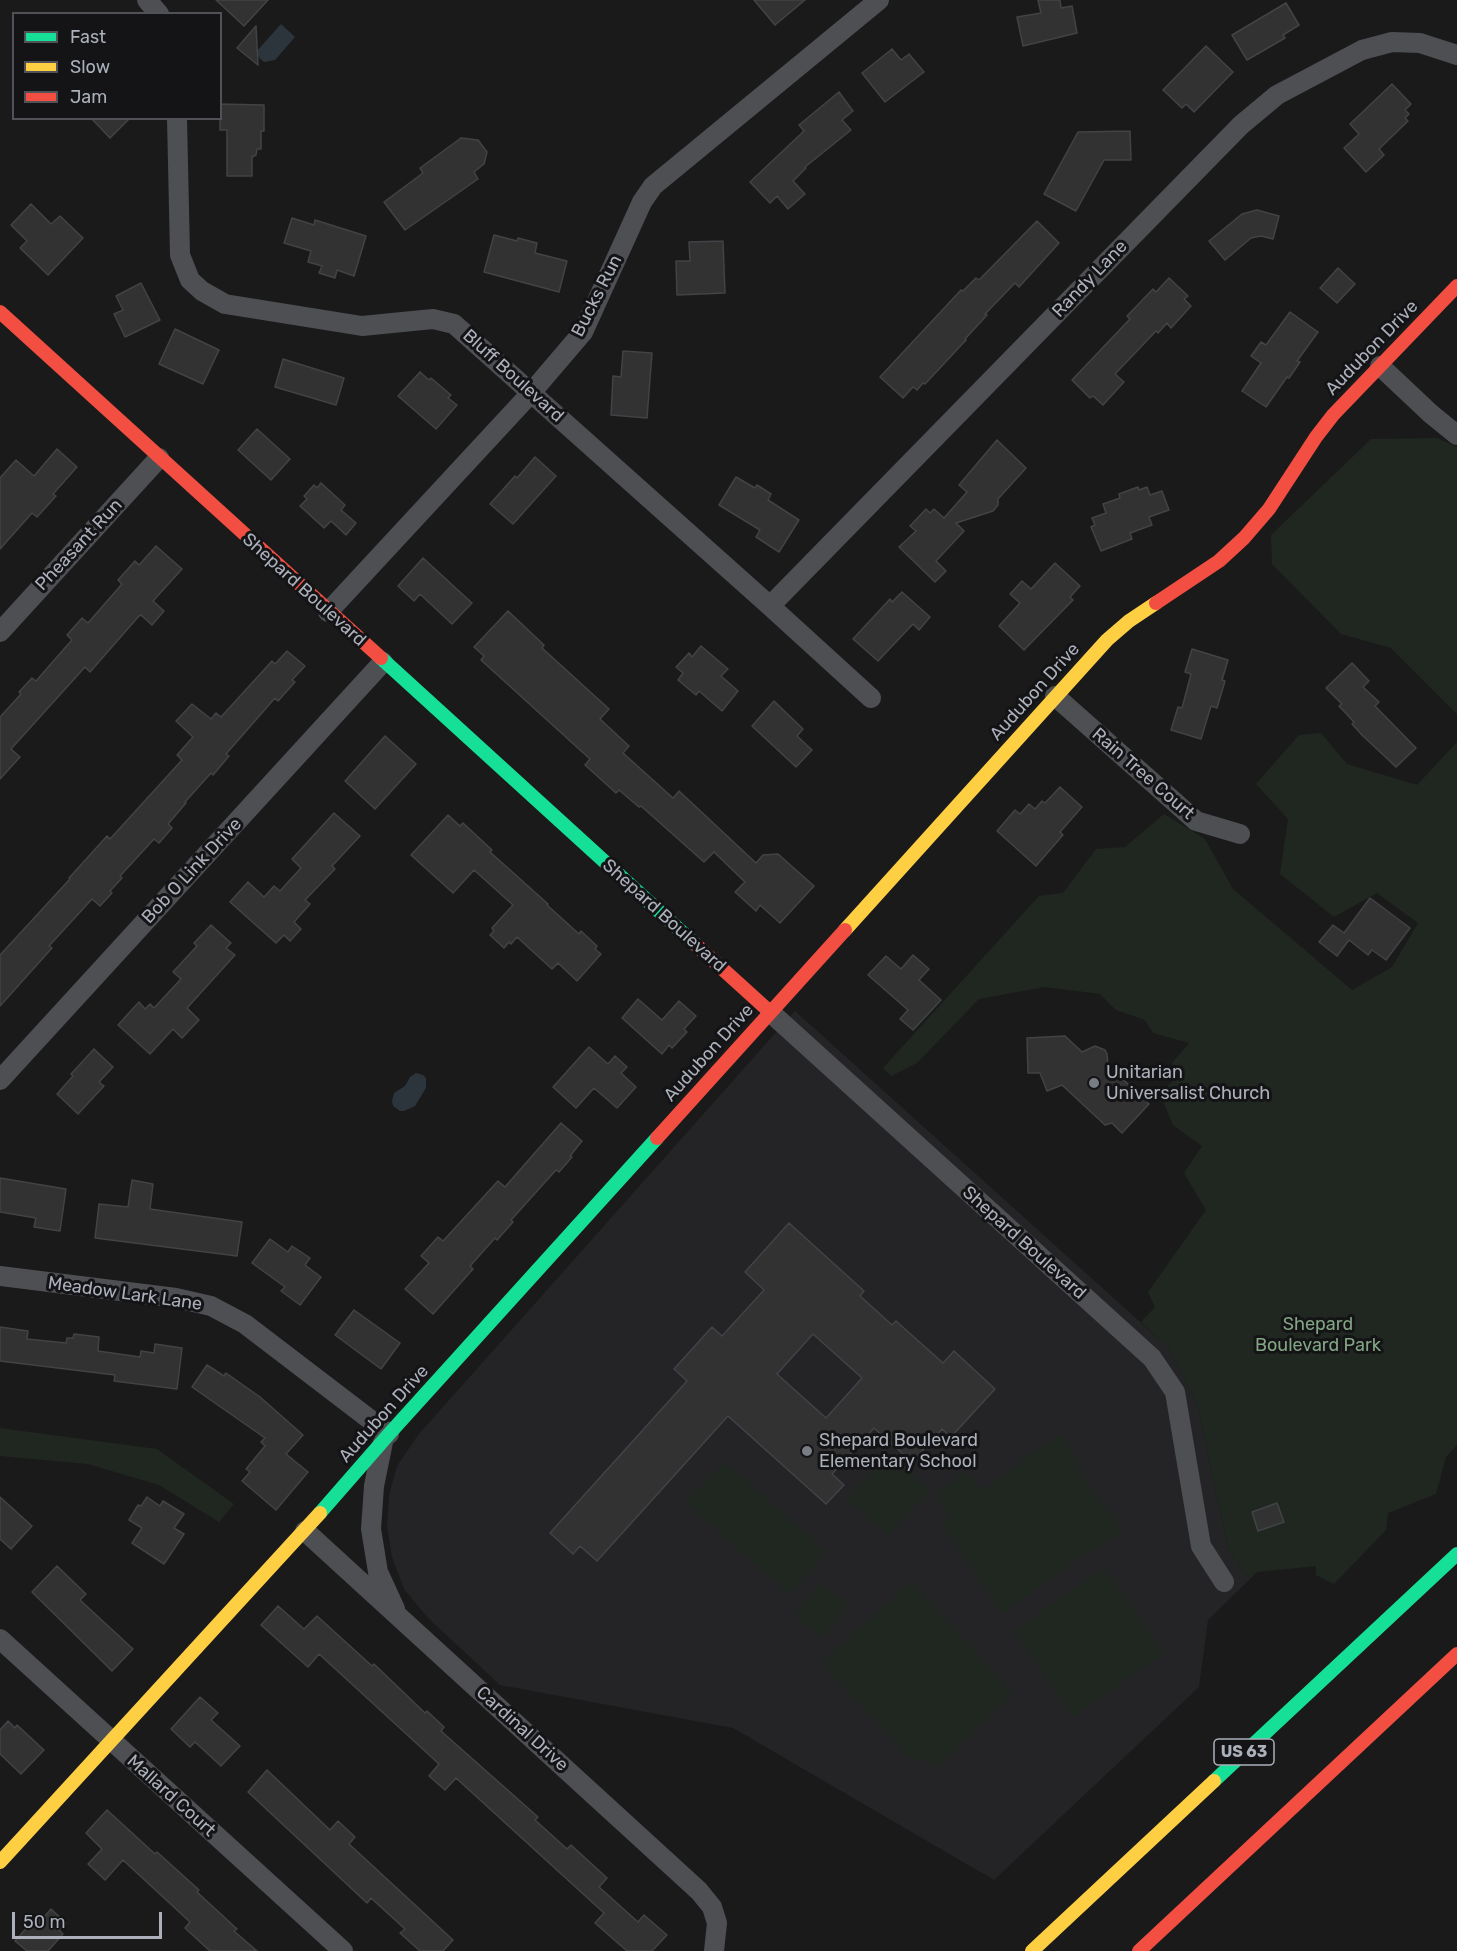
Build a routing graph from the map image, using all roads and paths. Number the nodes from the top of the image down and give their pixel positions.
1 (147, 0) edge
2 (879, 0) edge
3 (157, 12) edge
4 (1457, 55) edge
5 (177, 120) edge
6 (1457, 286) edge
7 (0, 312) edge
8 (1380, 366) junction
9 (531, 393) junction
10 (1457, 435) edge
11 (159, 458) junction
12 (771, 606) junction
13 (328, 612) junction
14 (0, 632) edge
15 (383, 662) junction
16 (1055, 696) junction
17 (871, 698) dead end
18 (1240, 834) dead end
19 (770, 1012) junction
20 (0, 1080) edge
21 (0, 1276) edge
22 (386, 1438) junction
23 (305, 1531) junction
24 (1457, 1554) edge
25 (1224, 1582) dead end
26 (399, 1617) junction
27 (0, 1639) edge
28 (1457, 1654) edge
29 (111, 1742) junction
30 (0, 1862) edge
31 (715, 1945) edge
32 (343, 1951) edge
33 (1032, 1951) edge
34 (1139, 1951) edge

1 - 3 street
2 - 9 street, Bucks Run
4 - 12 street, Randy Lane
5 - 9 street, Bluff Boulevard
6 - 8 main road, Audubon Drive
7 - 11 main road, Shepard Boulevard
8 - 10 street
8 - 16 main road, Audubon Drive
9 - 12 street, Bluff Boulevard
9 - 13 street, Bucks Run
11 - 13 main road, Shepard Boulevard
11 - 14 street, Pheasant Run
12 - 17 street, Bluff Boulevard
13 - 15 main road, Shepard Boulevard
15 - 19 main road, Shepard Boulevard
15 - 20 street, Bob O Link Drive
16 - 18 street, Rain Tree Court
16 - 19 main road, Audubon Drive
19 - 22 main road, Audubon Drive
19 - 25 street, Shepard Boulevard
21 - 22 street, Meadow Lark Lane
22 - 23 main road, Audubon Drive
22 - 26 street
23 - 26 street, Cardinal Drive
23 - 29 main road, Audubon Drive
24 - 33 main road, US 63
26 - 31 street, Cardinal Drive
27 - 29 street, Mallard Court
28 - 34 main road
29 - 30 main road, Audubon Drive
29 - 32 street, Mallard Court

